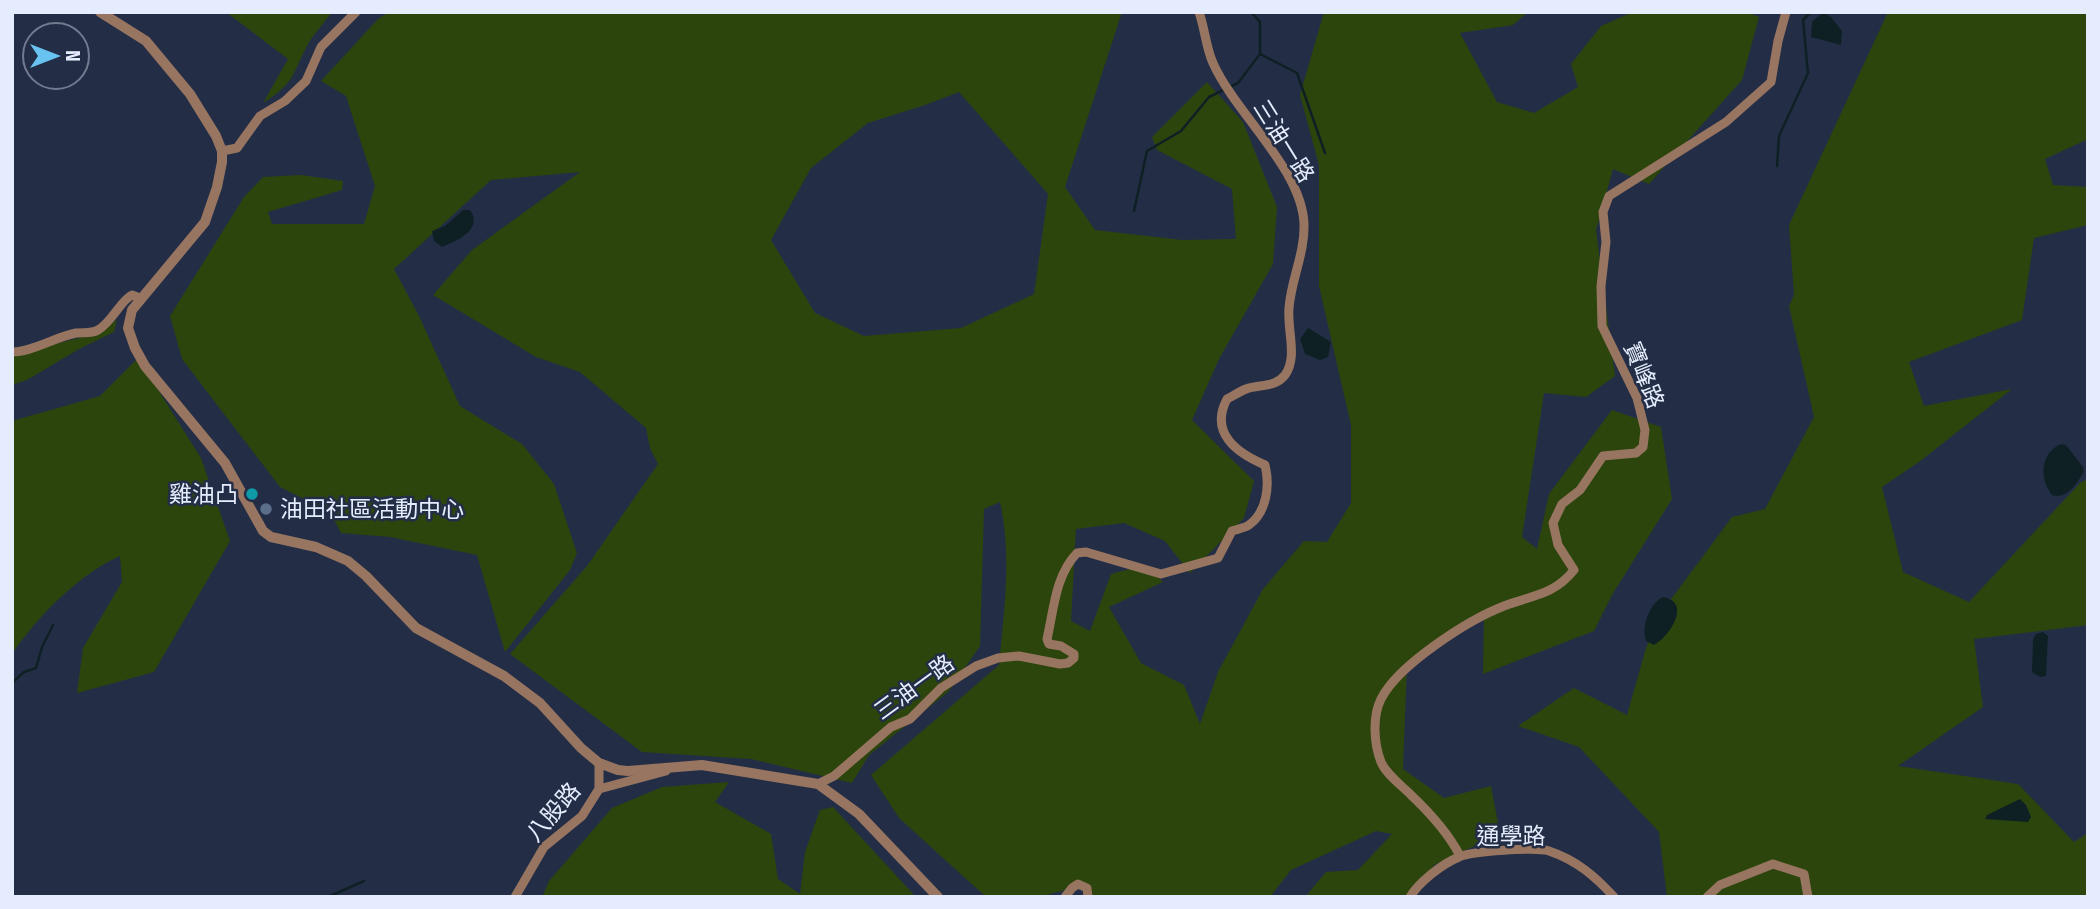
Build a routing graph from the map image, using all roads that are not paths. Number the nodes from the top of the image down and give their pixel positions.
1 (100, 12) edge
2 (356, 12) edge
3 (1199, 12) edge
4 (1786, 12) edge
5 (222, 151) junction
6 (140, 299) junction
7 (12, 352) edge
8 (600, 763) junction
9 (685, 766) junction
10 (818, 784) junction
11 (598, 789) junction
12 (1460, 856) junction
13 (515, 897) edge
14 (938, 897) edge
15 (1065, 897) edge
16 (1088, 897) edge
17 (1409, 897) edge
18 (1614, 897) edge
19 (1707, 897) edge
20 (1808, 897) edge

1 - 5 street
2 - 5 street
3 - 10 street, 三油一路
4 - 12 street, 寶峰路
5 - 6 street
6 - 7 street
6 - 8 street
8 - 9 street
8 - 11 street, 八股路
9 - 10 street
9 - 11 street, 八股路
10 - 14 street
11 - 13 street, 八股路
12 - 17 street, 通學路
12 - 18 street, 通學路
15 - 16 street
19 - 20 street

